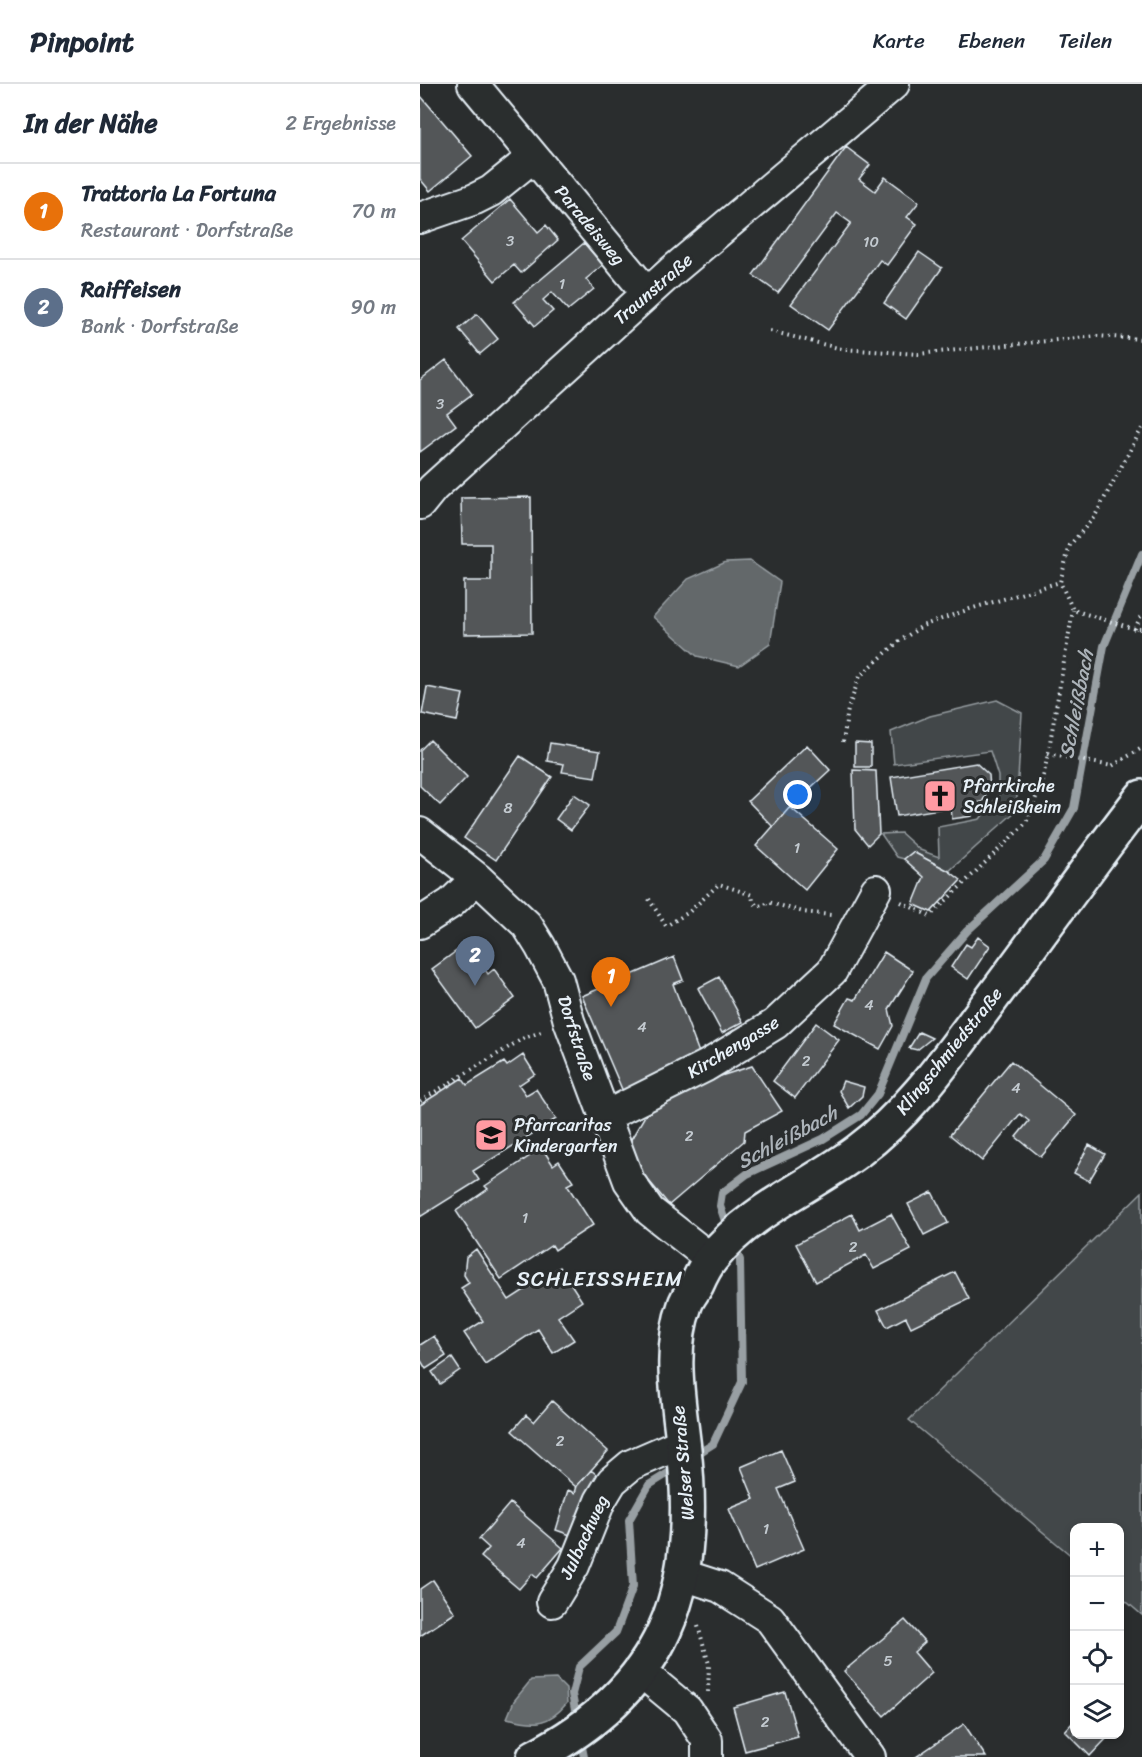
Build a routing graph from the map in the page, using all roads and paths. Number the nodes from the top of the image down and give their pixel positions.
1 (473, 84) edge
2 (894, 84) edge
3 (533, 157) junction
4 (420, 218) edge
5 (647, 293) junction
6 (770, 331) dead end
7 (1142, 339) edge
8 (1142, 428) edge
9 (420, 504) edge
10 (1060, 582) junction
11 (1073, 610) junction
12 (1142, 613) edge
13 (1135, 629) junction
14 (1142, 629) edge
15 (843, 742) dead end
16 (1142, 748) edge
17 (1048, 754) junction
18 (1142, 796) edge
19 (420, 833) edge
20 (477, 878) junction
21 (876, 890) joint
22 (649, 898) dead end
23 (861, 917) junction
24 (420, 923) edge
25 (569, 1021) junction
26 (420, 1101) edge
27 (604, 1117) junction
28 (711, 1259) junction
29 (684, 1448) junction
30 (683, 1575) junction
31 (552, 1602) dead end
32 (696, 1620) dead end
33 (640, 1671) junction
34 (708, 1697) dead end
35 (547, 1750) edge
36 (707, 1757) edge
37 (870, 1757) edge

1 - 3 street, Paradeisweg
2 - 5 street, Traunstraße
3 - 4 street
3 - 5 street, Paradeisweg
5 - 9 street, Traunstraße
6 - 7 path
8 - 10 path
10 - 11 path
10 - 15 path
11 - 13 path
11 - 17 path
12 - 13 path
13 - 14 path
16 - 17 path
17 - 21 path
18 - 28 main road, Klingschmiedstraße
19 - 20 street, Dorfstraße
20 - 24 street
20 - 25 street, Dorfstraße
21 - 23 street, Kirchengasse
22 - 23 path
23 - 27 street, Kirchengasse
25 - 26 path
25 - 27 street, Dorfstraße
27 - 28 street, Dorfstraße
28 - 29 main road, Welser Straße
29 - 30 main road, Welser Straße
29 - 31 street, Julbachweg
30 - 33 main road, Welser Straße
30 - 37 street
32 - 34 path
33 - 35 main road, Welser Straße
33 - 36 street

